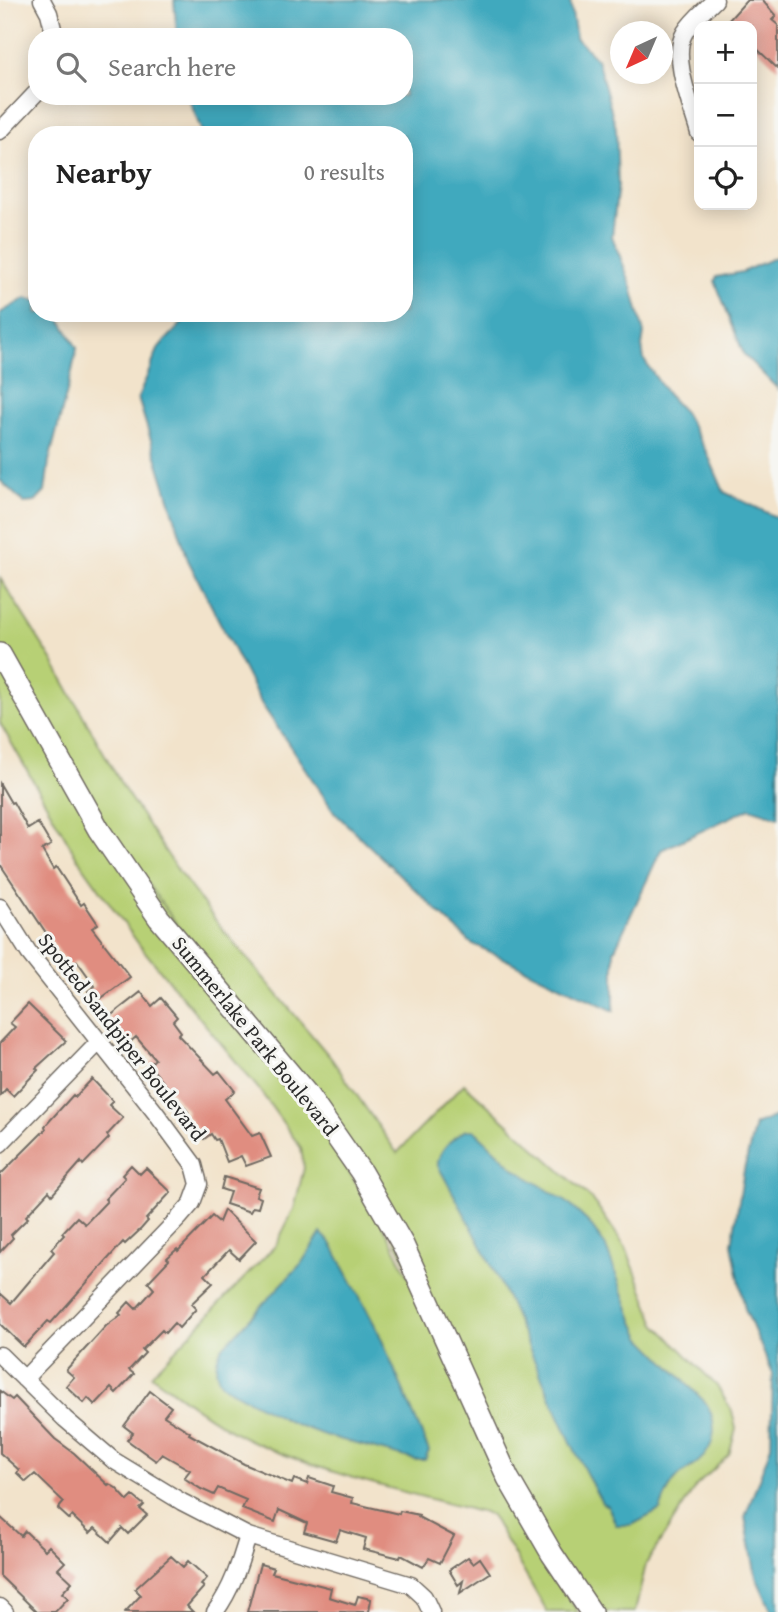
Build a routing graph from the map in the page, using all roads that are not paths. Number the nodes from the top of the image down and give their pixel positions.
1 (42, 0) edge
2 (715, 0) edge
3 (53, 28) edge
4 (28, 101) edge
5 (694, 115) edge
6 (0, 131) edge
7 (0, 654) edge
8 (0, 907) edge
9 (100, 1041) junction
10 (0, 1144) edge
11 (0, 1355) edge
12 (24, 1379) junction
13 (248, 1536) junction
14 (0, 1607) edge
15 (5, 1612) edge
16 (215, 1612) edge
17 (431, 1612) edge
18 (591, 1612) edge

1 - 3 street
2 - 5 street
4 - 6 street
7 - 18 main road, Summerlake Park Boulevard
8 - 9 street, Spotted Sandpiper Boulevard
9 - 10 street
9 - 12 street, Spotted Sandpiper Boulevard
11 - 12 street
12 - 13 street
13 - 16 street
13 - 17 street
14 - 15 street

